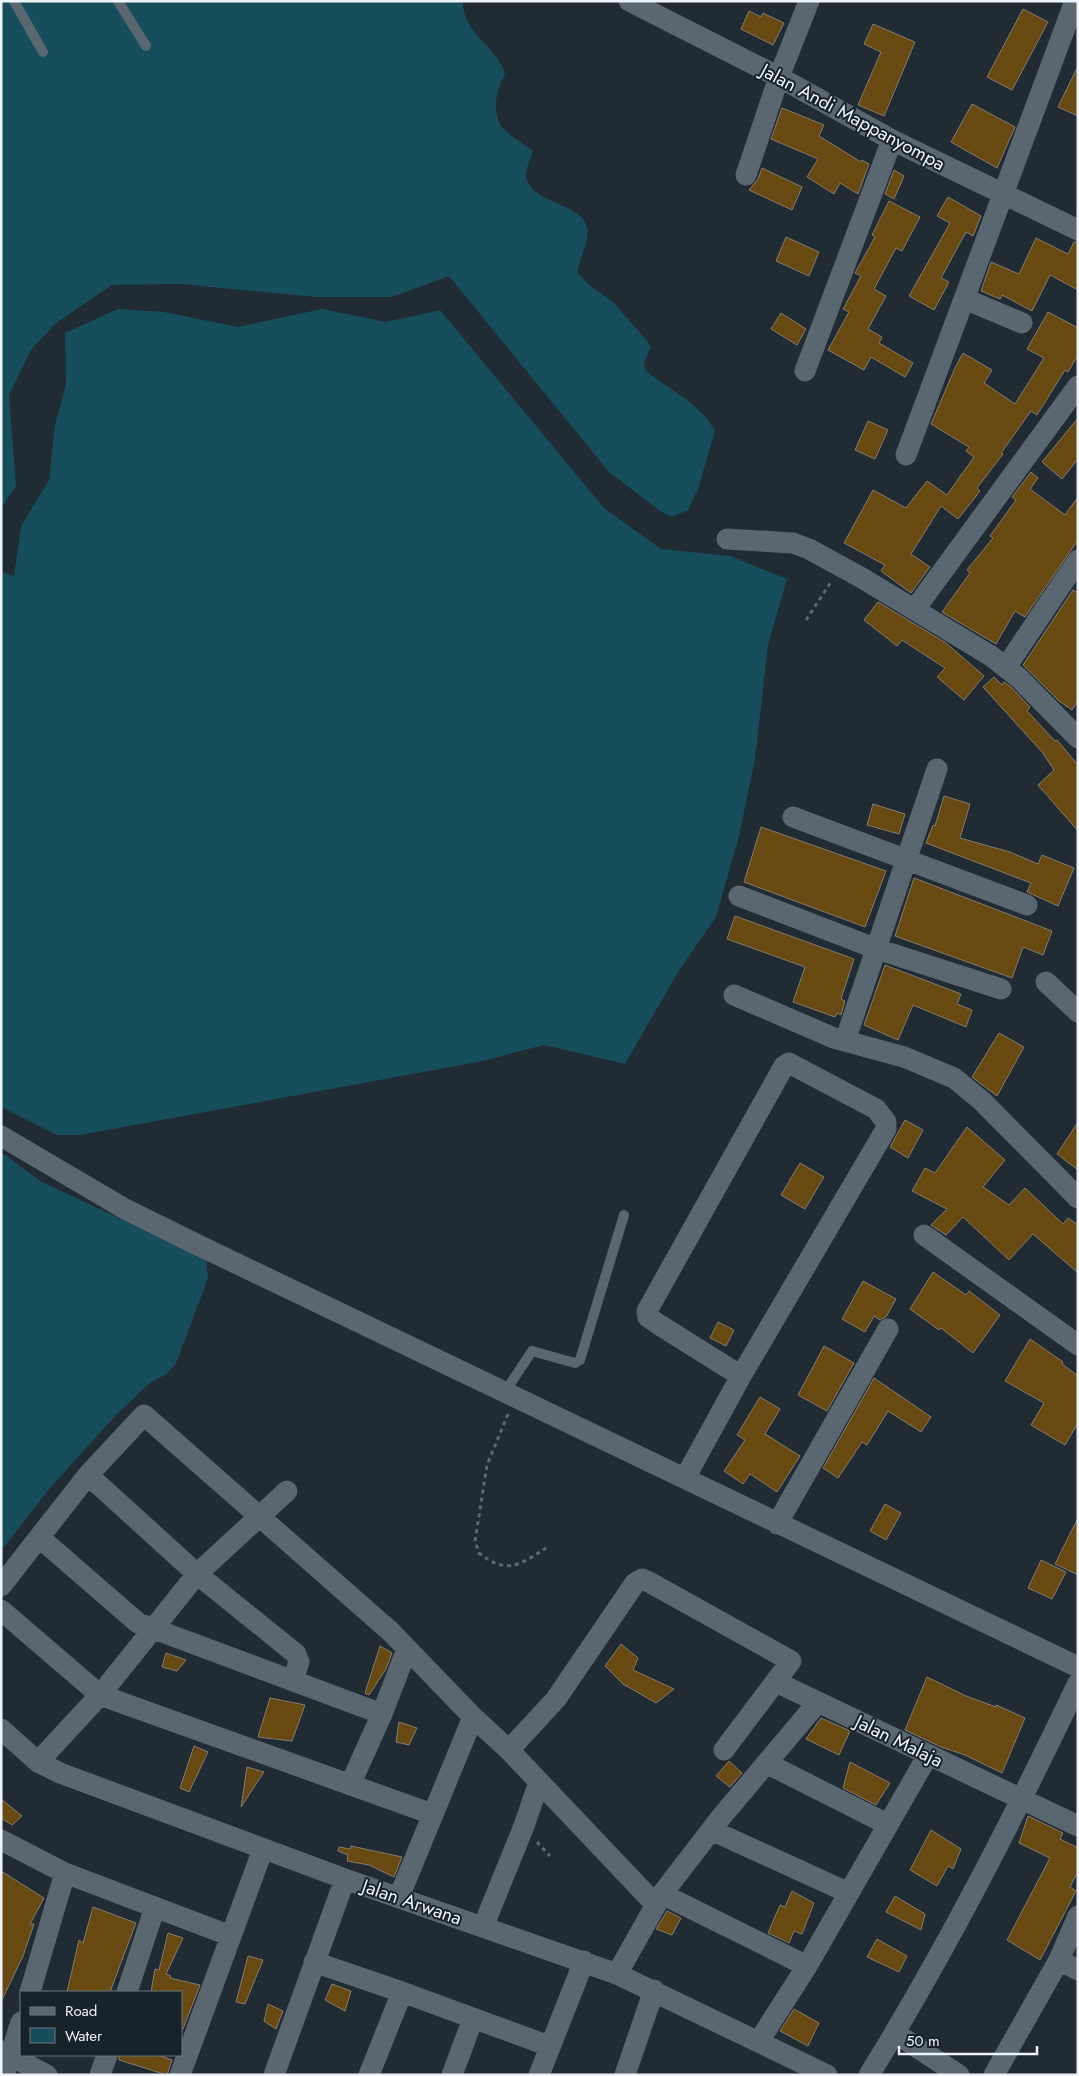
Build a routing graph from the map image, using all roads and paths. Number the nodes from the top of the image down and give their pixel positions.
1 (14, 1) edge
2 (118, 1) edge
3 (630, 1) edge
4 (809, 1) edge
5 (1074, 1) edge
6 (146, 46) dead end
7 (43, 52) dead end
8 (779, 77) junction
9 (892, 140) junction
10 (746, 175) dead end
11 (1004, 195) junction
12 (1078, 230) edge
13 (965, 299) junction
14 (1022, 323) dead end
15 (805, 371) dead end
16 (1078, 386) edge
17 (906, 455) dead end
18 (727, 539) dead end
19 (1078, 560) edge
20 (841, 566) junction
21 (915, 609) junction
22 (806, 620) dead end
23 (1006, 667) junction
24 (1078, 738) edge
25 (938, 769) dead end
26 (793, 818) dead end
27 (906, 860) junction
28 (739, 896) dead end
29 (1027, 905) dead end
30 (877, 949) junction
31 (1046, 982) dead end
32 (1001, 989) dead end
33 (734, 995) dead end
34 (1078, 1012) edge
35 (845, 1041) junction
36 (1, 1136) edge
37 (1078, 1198) edge
38 (624, 1215) dead end
39 (924, 1235) dead end
40 (888, 1329) dead end
41 (1078, 1344) edge
42 (741, 1376) junction
43 (510, 1395) junction
44 (88, 1475) junction
45 (686, 1478) junction
46 (287, 1491) dead end
47 (260, 1516) junction
48 (777, 1524) junction
49 (40, 1538) junction
50 (546, 1548) dead end
51 (197, 1574) junction
52 (1, 1586) edge
53 (1, 1610) edge
54 (153, 1629) junction
55 (408, 1649) junction
56 (1078, 1667) edge
57 (293, 1680) junction
58 (776, 1682) junction
59 (1078, 1683) edge
60 (100, 1695) junction
61 (818, 1702) junction
62 (382, 1714) junction
63 (473, 1717) junction
64 (1, 1729) edge
65 (509, 1750) junction
66 (724, 1750) dead end
67 (928, 1755) junction
68 (38, 1762) junction
69 (768, 1764) junction
70 (539, 1782) junction
71 (350, 1785) junction
72 (1022, 1799) junction
73 (432, 1814) junction
74 (887, 1824) junction
75 (1078, 1826) edge
76 (711, 1830) junction
77 (1, 1840) edge
78 (263, 1849) junction
79 (65, 1873) junction
80 (345, 1880) junction
81 (849, 1893) junction
82 (399, 1897) junction
83 (659, 1899) junction
84 (155, 1907) junction
85 (1078, 1916) edge
86 (483, 1926) junction
87 (230, 1936) junction
88 (584, 1961) junction
89 (314, 1962) junction
90 (1068, 1965) edge
91 (807, 1966) junction
92 (617, 1974) junction
93 (654, 1990) junction
94 (30, 1991) edge
95 (127, 1991) edge
96 (402, 1992) junction
97 (473, 2019) junction
98 (20, 2024) edge
99 (895, 2033) junction
100 (759, 2041) junction
101 (549, 2046) junction
102 (6, 2053) edge
103 (107, 2056) edge
104 (4, 2075) edge
105 (47, 2075) edge
106 (100, 2075) edge
107 (180, 2075) edge
108 (274, 2075) edge
109 (368, 2075) edge
110 (452, 2075) edge
111 (539, 2075) edge
112 (625, 2075) edge
113 (827, 2075) edge
114 (869, 2075) edge
115 (959, 2075) edge
116 (994, 2075) edge

1 - 7 lane
2 - 6 lane
3 - 8 street, Jalan Andi Mappanyompa
4 - 8 street
5 - 11 street
8 - 9 street, Jalan Andi Mappanyompa
8 - 10 street
9 - 11 street, Jalan Andi Mappanyompa
9 - 15 street
11 - 12 street, Jalan Andi Mappanyompa
11 - 13 street
13 - 14 street
13 - 17 street
16 - 21 street
18 - 20 street
19 - 23 street
20 - 21 street
20 - 22 path
21 - 23 street
23 - 24 street
25 - 27 street
26 - 27 street
27 - 29 street
27 - 30 street
28 - 30 street
30 - 32 street
30 - 35 street
31 - 34 street
33 - 35 street
35 - 37 street
36 - 43 street
38 - 43 lane
39 - 41 street
40 - 48 street
42 - 42 street
42 - 45 street
43 - 45 street
43 - 50 path
44 - 47 street
44 - 49 street
44 - 51 street
45 - 48 street
46 - 47 street
47 - 51 street
47 - 55 street
48 - 56 street
49 - 52 street
49 - 54 street
51 - 54 street
51 - 57 street
53 - 60 street
54 - 57 street
54 - 60 street
55 - 62 street
55 - 63 street
57 - 62 street
58 - 61 street, Jalan Malaja
58 - 65 street
58 - 66 street
59 - 72 street
60 - 68 street
60 - 71 street
61 - 67 street, Jalan Malaja
61 - 69 street
62 - 71 street
63 - 65 street
63 - 73 street
64 - 68 street, Jalan Arwana
65 - 70 street
67 - 72 street, Jalan Malaja
67 - 74 street
68 - 78 street, Jalan Arwana
69 - 74 street
69 - 76 street
70 - 83 street
70 - 86 street
71 - 73 street
72 - 75 street, Jalan Malaja
72 - 99 street
73 - 82 street
74 - 81 street
76 - 81 street
76 - 83 street
77 - 79 street
78 - 80 street, Jalan Arwana
78 - 87 street
79 - 84 street
79 - 94 street
80 - 82 street, Jalan Arwana
80 - 89 street
81 - 91 street
82 - 86 street, Jalan Arwana
83 - 91 street
83 - 92 street
84 - 87 street
84 - 95 street
85 - 90 street
86 - 88 street, Jalan Arwana
87 - 107 street
88 - 92 street, Jalan Arwana
88 - 101 street
89 - 96 street
89 - 108 street
90 - 116 street
91 - 100 street
92 - 93 street, Jalan Arwana
93 - 100 street, Jalan Arwana
93 - 112 street
96 - 97 street
96 - 109 street
97 - 101 street
97 - 110 street
98 - 102 street
99 - 114 street
99 - 115 street
100 - 113 street, Jalan Arwana
101 - 111 street
102 - 104 street
102 - 105 street
103 - 106 street

